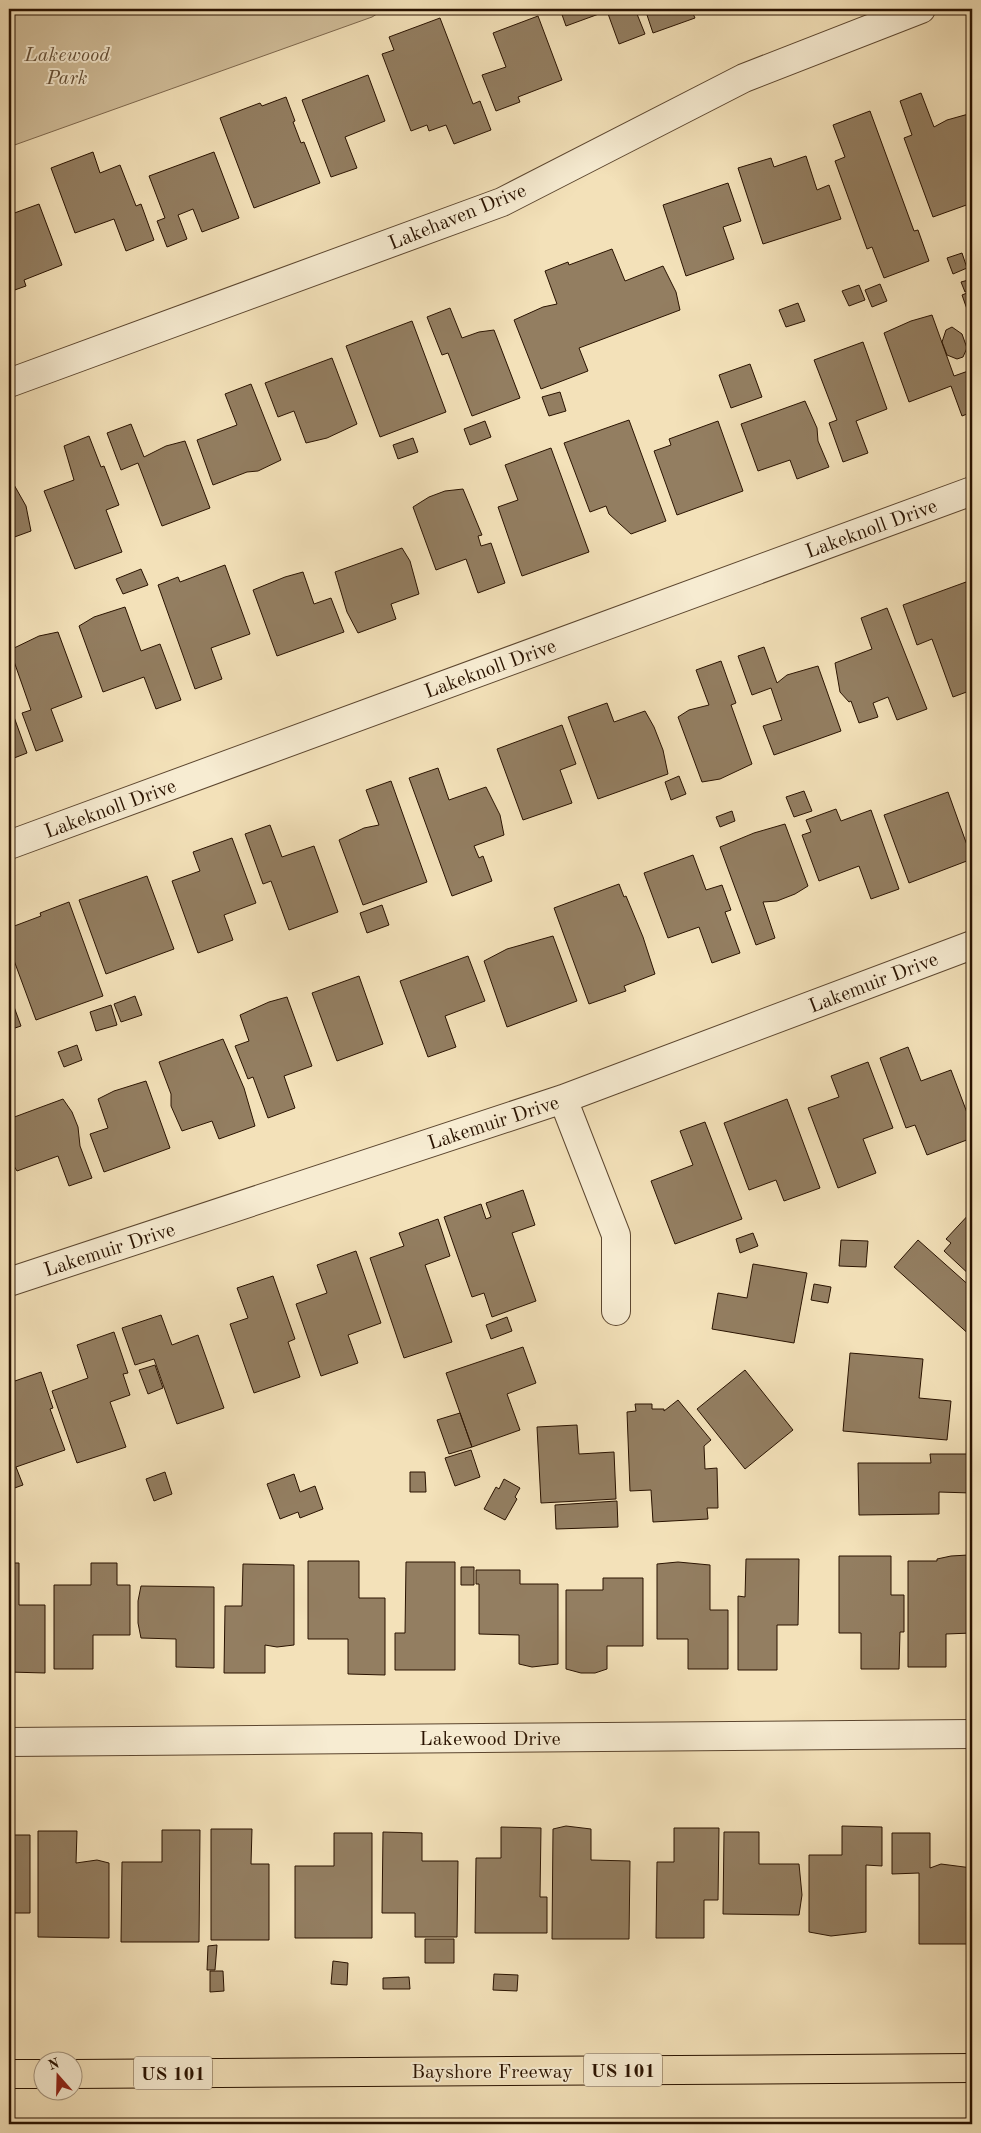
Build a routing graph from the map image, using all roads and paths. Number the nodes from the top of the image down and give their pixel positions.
1 (921, 9) edge
2 (9, 383) edge
3 (972, 491) edge
4 (9, 845) edge
5 (972, 945) edge
6 (563, 1099) junction
7 (9, 1282) edge
8 (616, 1311) dead end
9 (972, 1734) edge
10 (9, 1742) edge
11 (972, 2068) edge
12 (9, 2074) edge
13 (32, 2074) edge
14 (82, 2074) edge

1 - 2 street, Lakehaven Drive
3 - 4 street, Lakeknoll Drive
5 - 6 street, Lakemuir Drive
6 - 7 street, Lakemuir Drive
6 - 8 street
9 - 10 street, Lakewood Drive
11 - 14 highway, Bayshore Freeway / US 101
12 - 13 highway

